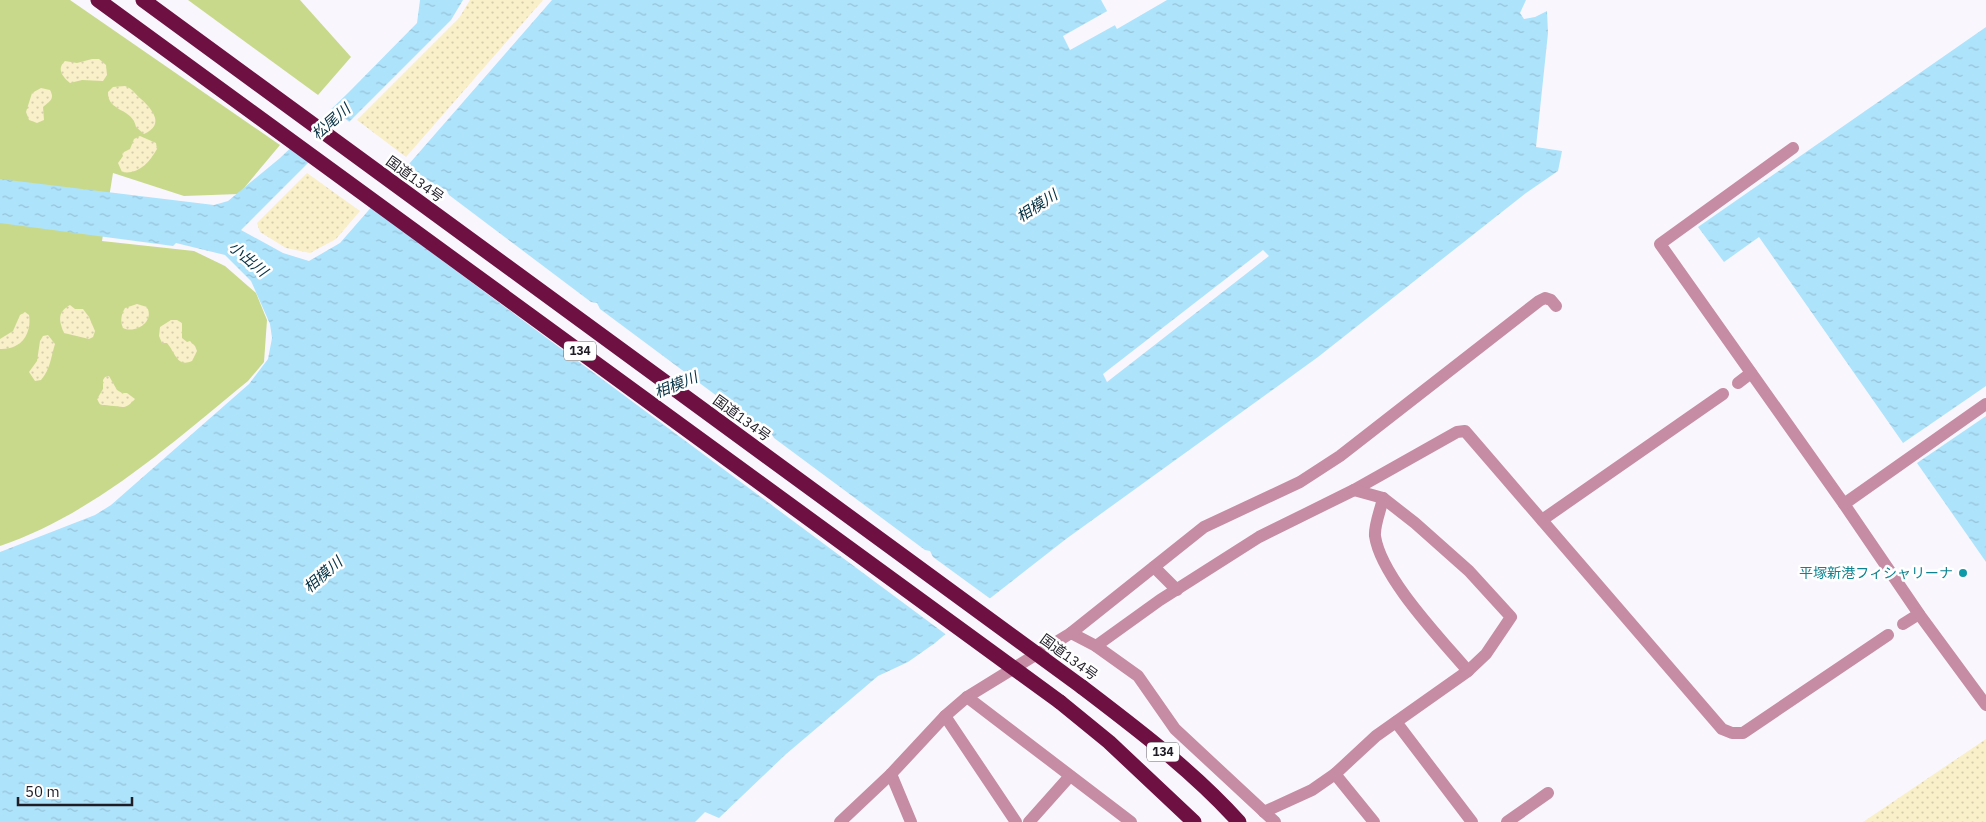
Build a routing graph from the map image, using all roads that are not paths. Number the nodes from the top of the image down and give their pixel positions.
1 (98, 0) edge
2 (142, 0) edge
3 (1794, 148) dead end
4 (1556, 306) dead end
5 (1751, 372) junction
6 (1738, 383) dead end
7 (1724, 394) dead end
8 (1986, 404) edge
9 (1354, 490) junction
10 (1383, 498) junction
11 (1844, 504) junction
12 (1542, 520) junction
13 (1154, 567) junction
14 (1177, 590) junction
15 (1919, 614) junction
16 (1903, 624) dead end
17 (1071, 633) junction
18 (1888, 634) dead end
19 (1096, 646) junction
20 (1468, 671) junction
21 (967, 697) junction
22 (1986, 705) edge
23 (945, 716) junction
24 (1396, 722) junction
25 (890, 774) junction
26 (1335, 774) junction
27 (1070, 776) junction
28 (1548, 793) dead end
29 (1264, 812) junction
30 (840, 822) edge
31 (911, 822) edge
32 (1016, 822) edge
33 (1029, 822) edge
34 (1131, 822) edge
35 (1194, 822) edge
36 (1239, 822) edge
37 (1275, 822) edge
38 (1374, 822) edge
39 (1472, 822) edge
40 (1506, 822) edge

1 - 35 highway, 134, bridge
2 - 36 highway, 国道134号 / 134, bridge
3 - 5 street
4 - 13 street
5 - 6 street
5 - 11 street
7 - 12 street
8 - 11 street
9 - 10 street
9 - 12 street
9 - 14 street
10 - 20 street
10 - 20 street
11 - 15 street
12 - 18 street
13 - 14 street
13 - 17 street
14 - 19 street
15 - 16 street
15 - 22 street
17 - 19 street
17 - 21 street
19 - 29 street
20 - 24 street
21 - 23 street
21 - 27 street
23 - 25 street
23 - 32 street
24 - 26 street
24 - 39 street
25 - 30 street
25 - 31 street
26 - 29 street
26 - 38 street
27 - 33 street
27 - 34 street
28 - 40 street
29 - 37 street

